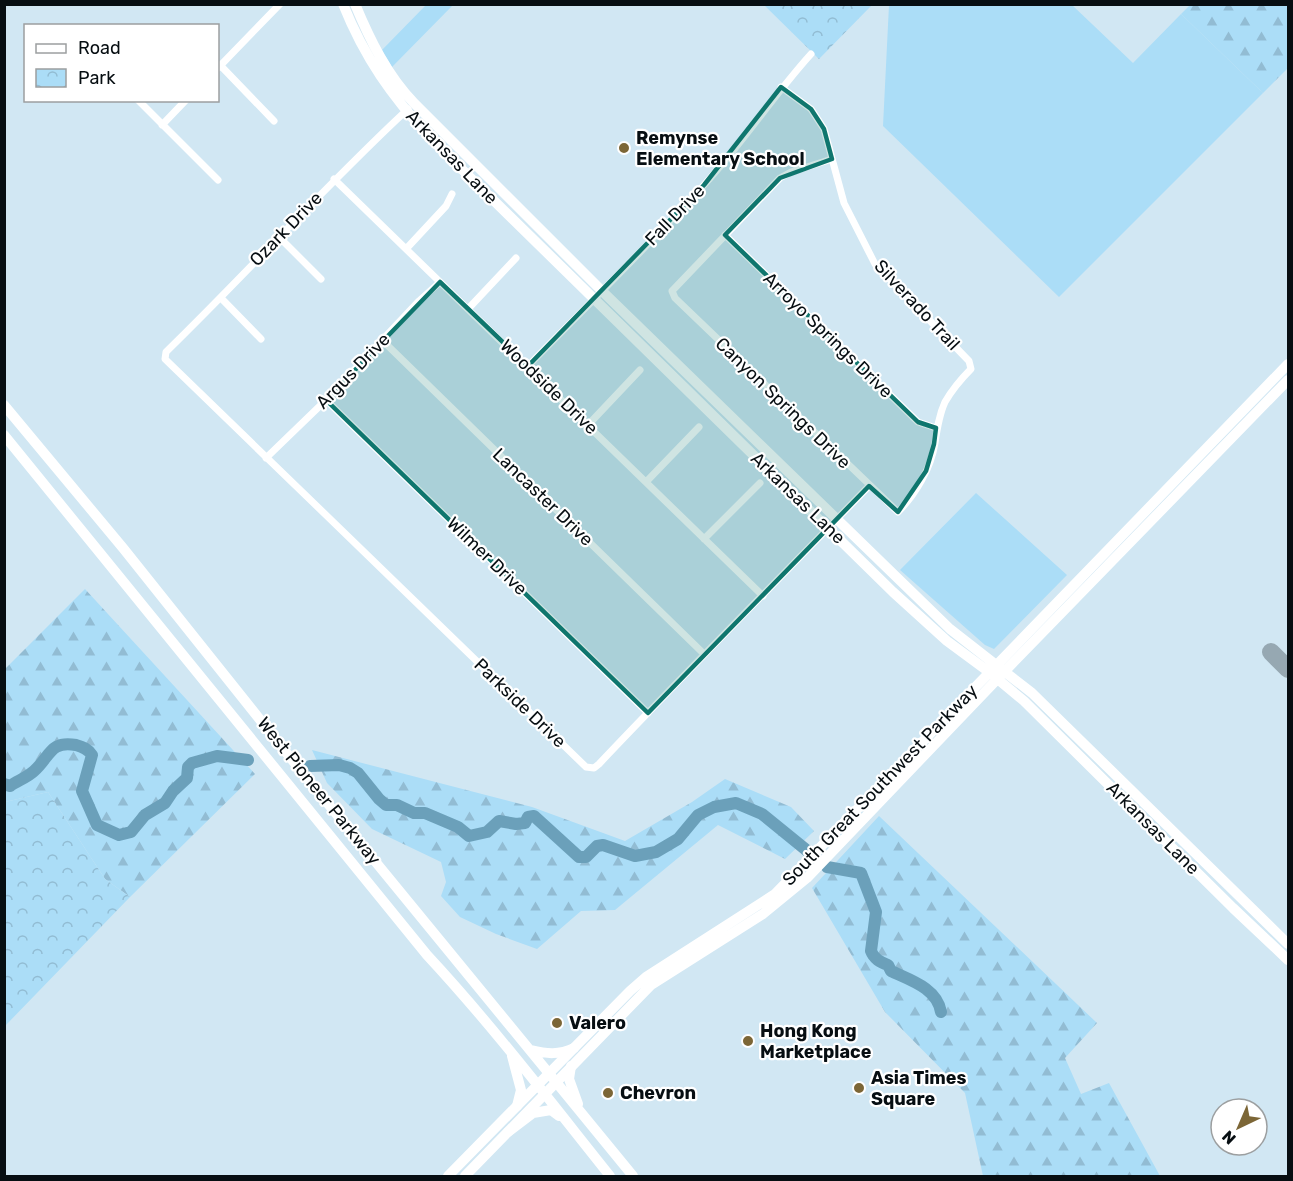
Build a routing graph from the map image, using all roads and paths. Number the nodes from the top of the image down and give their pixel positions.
1 (280, 4) edge
2 (343, 4) edge
3 (355, 4) edge
4 (811, 54) dead end
5 (219, 66) edge
6 (781, 87) junction
7 (140, 102) edge
8 (184, 102) edge
9 (410, 107) junction
10 (274, 121) dead end
11 (162, 125) junction
12 (832, 159) junction
13 (334, 178) junction
14 (218, 180) dead end
15 (452, 194) dead end
16 (725, 235) junction
17 (279, 237) junction
18 (406, 249) junction
19 (516, 258) dead end
20 (321, 279) dead end
21 (440, 282) junction
22 (598, 294) junction
23 (221, 298) junction
24 (468, 309) junction
25 (261, 339) dead end
26 (383, 341) junction
27 (165, 359) joint
28 (1288, 364) edge
29 (528, 366) junction
30 (640, 370) dead end
31 (1288, 380) edge
32 (326, 400) junction
33 (4, 405) edge
34 (588, 424) junction
35 (699, 427) dead end
36 (936, 428) junction
37 (4, 435) edge
38 (266, 458) junction
39 (646, 482) junction
40 (760, 483) dead end
41 (869, 486) junction
42 (1163, 491) junction
43 (1173, 500) junction
44 (837, 519) junction
45 (829, 527) junction
46 (705, 539) junction
47 (1084, 582) junction
48 (763, 596) junction
49 (704, 654) junction
50 (997, 671) junction
51 (648, 713) junction
52 (1288, 944) edge
53 (1288, 960) edge
54 (574, 1048) junction
55 (510, 1050) junction
56 (531, 1050) junction
57 (571, 1066) junction
58 (553, 1078) junction
59 (542, 1090) junction
60 (518, 1106) junction
61 (582, 1115) junction
62 (568, 1123) junction
63 (508, 1132) junction
64 (448, 1176) edge
65 (465, 1176) edge
66 (610, 1176) edge
67 (633, 1176) edge

1 - 5 street
2 - 9 main road, Arkansas Lane
3 - 9 main road, Arkansas Lane
4 - 6 street, Fall Drive
5 - 10 street
6 - 12 street, Silverado Trail
6 - 22 street, Fall Drive
7 - 11 street
8 - 11 street
9 - 13 street, Ozark Drive
9 - 22 main road, Arkansas Lane
11 - 14 street
12 - 16 street
12 - 36 street, Silverado Trail
13 - 17 street, Ozark Drive
13 - 18 street, Woodside Drive
15 - 18 street
16 - 36 street, Arroyo Springs Drive
16 - 41 street, Canyon Springs Drive
17 - 20 street
17 - 23 street, Ozark Drive
18 - 21 street, Woodside Drive
19 - 24 street
21 - 24 street, Woodside Drive
21 - 26 street, Argus Drive
22 - 29 street, Fall Drive
22 - 44 main road, Arkansas Lane
22 - 45 main road, Arkansas Lane
23 - 25 street
23 - 27 street, Ozark Drive
24 - 29 street, Woodside Drive
26 - 32 street, Argus Drive
26 - 49 street, Lancaster Drive
27 - 38 street, Parkside Drive
28 - 42 main road, South Great Southwest Parkway
29 - 34 street, Woodside Drive
30 - 34 street
31 - 43 main road, South Great Southwest Parkway
32 - 38 street, Argus Drive
32 - 51 street, Wilmer Drive
33 - 56 main road, West Pioneer Parkway
34 - 39 street, Woodside Drive
35 - 39 street
36 - 41 street, Canyon Springs Drive
37 - 55 main road, West Pioneer Parkway
38 - 51 street, Parkside Drive
39 - 46 street, Woodside Drive
40 - 46 street
41 - 44 street, Parkside Drive
42 - 43 main road
42 - 47 main road, South Great Southwest Parkway
43 - 47 main road, South Great Southwest Parkway
44 - 45 street, Parkside Drive
44 - 50 main road, Arkansas Lane
45 - 48 street, Parkside Drive
45 - 50 main road, Arkansas Lane
46 - 48 street, Woodside Drive
47 - 50 main road, South Great Southwest Parkway
48 - 49 street, Parkside Drive
49 - 51 street, Parkside Drive
50 - 52 main road, Arkansas Lane
50 - 53 main road, Arkansas Lane
50 - 54 main road, South Great Southwest Parkway
50 - 57 main road, South Great Southwest Parkway
54 - 56 main road
54 - 58 main road, South Great Southwest Parkway
55 - 59 main road, West Pioneer Parkway
55 - 60 main road
56 - 58 main road, West Pioneer Parkway
57 - 58 main road, South Great Southwest Parkway
57 - 61 main road
58 - 59 main road, South Great Southwest Parkway
58 - 61 main road, West Pioneer Parkway
59 - 60 main road, South Great Southwest Parkway
59 - 62 main road, West Pioneer Parkway
59 - 63 main road, South Great Southwest Parkway
60 - 64 main road, South Great Southwest Parkway
61 - 67 main road, West Pioneer Parkway
62 - 63 main road
62 - 66 main road, West Pioneer Parkway
63 - 65 main road, South Great Southwest Parkway

